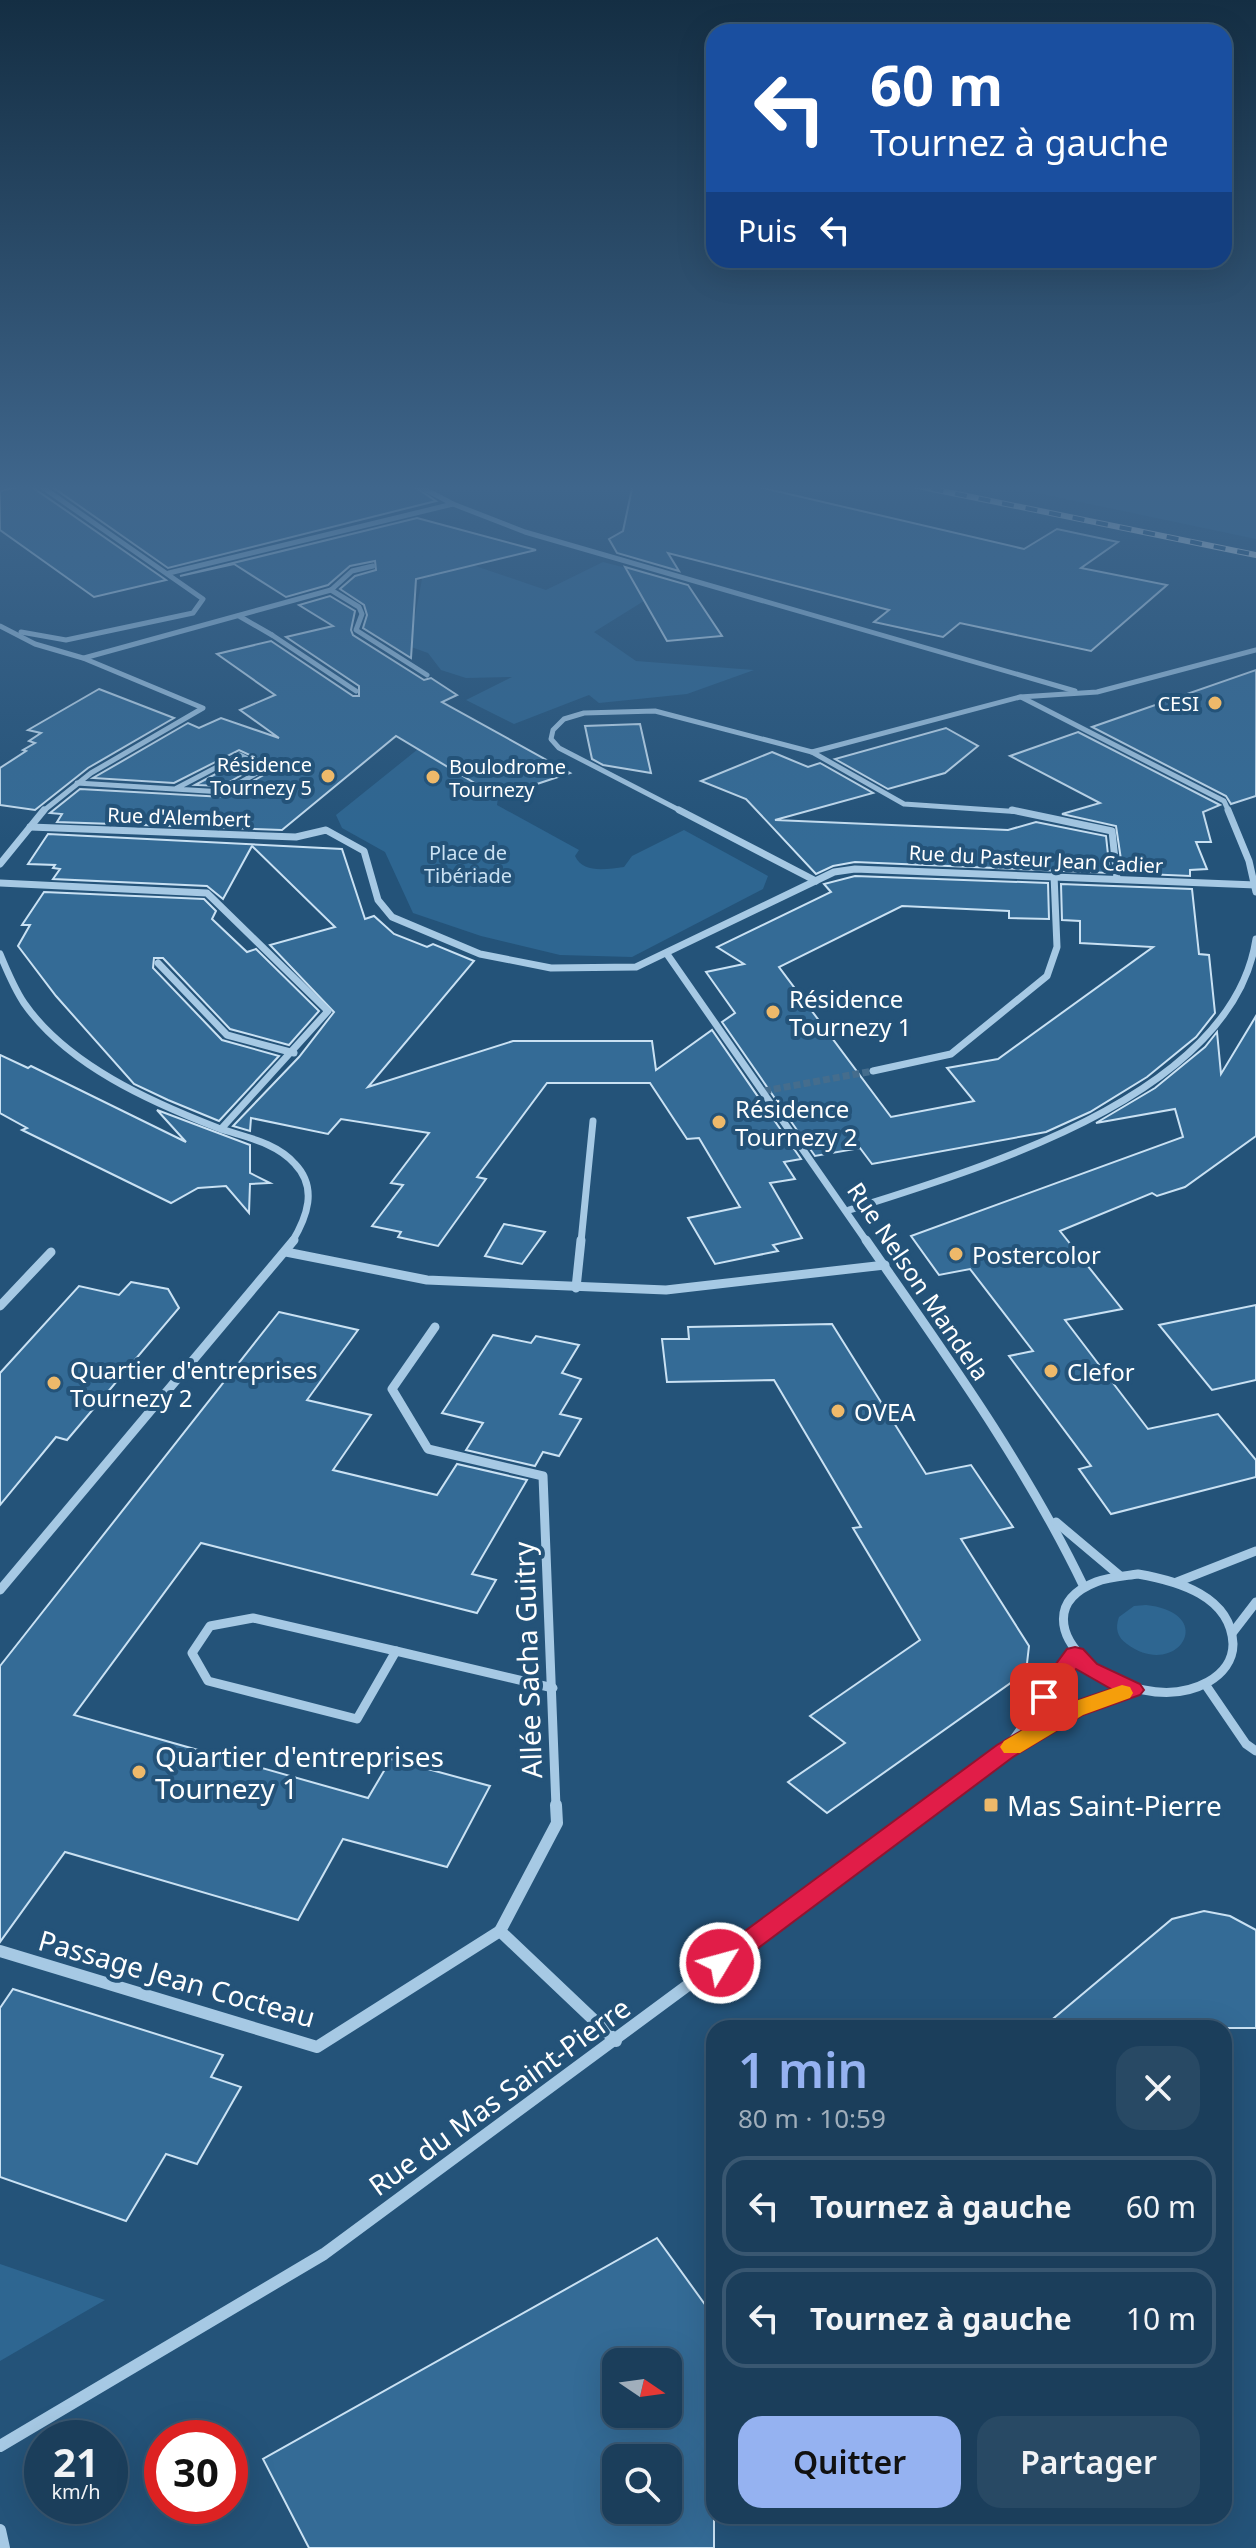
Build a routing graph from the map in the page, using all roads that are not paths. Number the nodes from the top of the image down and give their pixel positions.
1 (200, 603) edge
2 (285, 603) edge
3 (352, 603) edge
4 (770, 603) edge
5 (239, 616) junction
6 (0, 626) edge
7 (14, 631) junction
8 (272, 635) joint
9 (1256, 650) edge
10 (83, 658) junction
11 (427, 675) dead end
12 (356, 691) dead end
13 (1075, 691) junction
14 (1020, 697) junction
15 (812, 752) junction
16 (77, 783) junction
17 (175, 789) junction
18 (30, 827) junction
19 (0, 864) edge
20 (1054, 875) junction
21 (1117, 879) junction
22 (816, 881) junction
23 (0, 883) edge
24 (1255, 888) edge
25 (1256, 939) edge
26 (0, 954) edge
27 (667, 954) junction
28 (158, 963) dead end
29 (294, 1053) junction
30 (873, 1071) tunnel mouth
31 (593, 1121) dead end
32 (221, 1129) junction
33 (849, 1210) junction
34 (51, 1252) dead end
35 (286, 1252) junction
36 (885, 1265) junction
37 (576, 1288) junction
38 (0, 1306) edge
39 (435, 1327) dead end
40 (1050, 1516) junction
41 (1256, 1551) edge
42 (1119, 1575) junction
43 (1177, 1582) junction
44 (1084, 1587) junction
45 (0, 1590) edge
46 (1256, 1602) edge
47 (1233, 1632) junction
48 (396, 1651) junction
49 (1075, 1655) junction
50 (1205, 1684) junction
51 (553, 1688) junction
52 (1133, 1690) junction
53 (1005, 1751) junction
54 (1256, 1751) edge
55 (500, 1931) junction
56 (0, 1951) edge
57 (616, 2041) junction
58 (0, 2446) edge
59 (0, 2530) edge
60 (4, 2548) edge

1 - 7 street
2 - 5 street
3 - 11 street
4 - 13 street
5 - 8 street
5 - 10 street
6 - 7 street
7 - 10 street
8 - 12 street
9 - 13 street
10 - 16 street
13 - 14 street
14 - 15 street
14 - 24 street
15 - 21 street
15 - 22 street
16 - 17 street
16 - 18 street
17 - 17 street
18 - 19 street
18 - 27 street, Rue d'Alembert
20 - 21 street, Rue du Pasteur Jean Cadier
20 - 22 street, Rue du Pasteur Jean Cadier
20 - 30 street
21 - 24 street, Rue du Pasteur Jean Cadier
22 - 27 street
23 - 29 street
25 - 33 street
26 - 32 street
27 - 33 street, Rue Nelson Mandela
28 - 29 street
29 - 32 street
31 - 37 street
32 - 35 street
33 - 36 street, Rue Nelson Mandela
34 - 38 street
35 - 37 street
35 - 45 street
36 - 37 street
36 - 40 street, Rue Nelson Mandela
39 - 51 street, Allée Sacha Guitry
40 - 42 street, Rue Nelson Mandela
40 - 44 street, Rue Nelson Mandela
41 - 43 street
42 - 43 street
42 - 44 street
43 - 47 street
44 - 49 street
46 - 47 street
47 - 50 street
48 - 48 street
48 - 51 street
49 - 52 street
49 - 53 street, Rue du Mas Saint-Pierre
50 - 52 street
50 - 54 street
51 - 55 street, Allée Sacha Guitry
52 - 53 street, Rue du Mas Saint-Pierre
53 - 57 street, Rue du Mas Saint-Pierre
55 - 56 street, Passage Jean Cocteau
55 - 57 street
57 - 58 street, Rue du Mas Saint-Pierre
59 - 60 street

